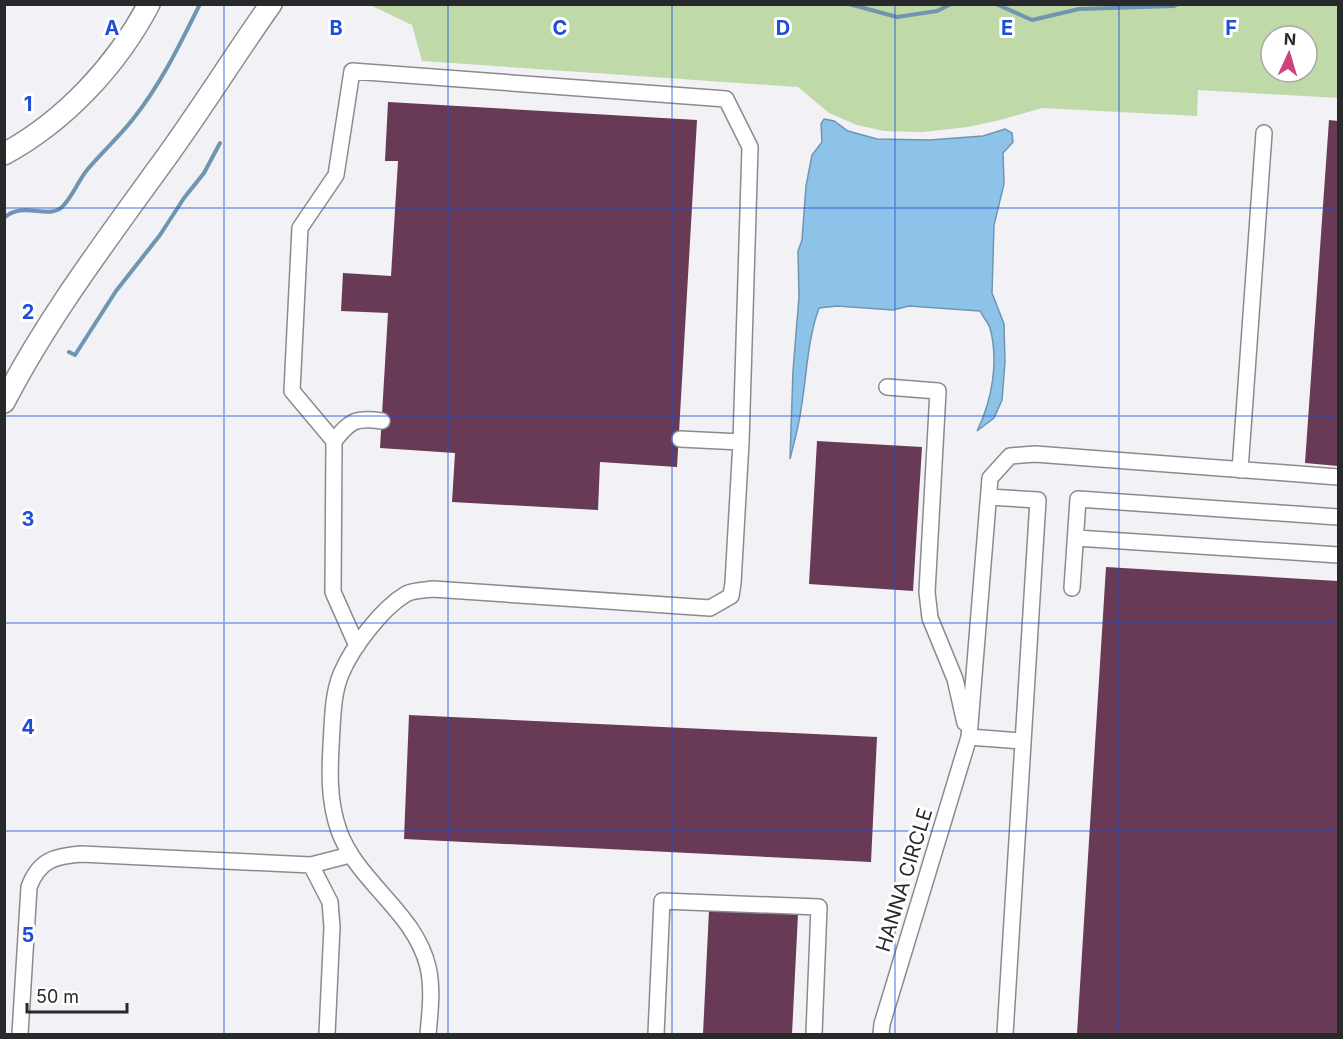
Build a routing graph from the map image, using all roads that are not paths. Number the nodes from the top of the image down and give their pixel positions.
1 (149, 4) edge
2 (271, 4) edge
3 (288, 4) edge
4 (1264, 133) dead end
5 (4, 154) edge
6 (158, 169) junction
7 (887, 387) dead end
8 (4, 402) edge
9 (382, 421) dead end
10 (680, 439) dead end
11 (334, 441) junction
12 (741, 442) junction
13 (1240, 470) junction
14 (1338, 477) edge
15 (988, 497) junction
16 (1338, 517) edge
17 (1076, 538) junction
18 (1338, 555) edge
19 (1072, 588) dead end
20 (357, 646) junction
21 (969, 737) junction
22 (1022, 741) junction
23 (350, 855) junction
24 (311, 865) junction
25 (20, 1035) edge
26 (327, 1035) edge
27 (428, 1035) edge
28 (656, 1035) edge
29 (814, 1035) edge
30 (881, 1035) edge
31 (1005, 1035) edge

1 - 5 highway
2 - 6 highway
3 - 6 highway
4 - 13 street
6 - 8 highway
7 - 21 street
9 - 11 street
10 - 12 street
11 - 12 street
11 - 20 street
12 - 20 street
13 - 14 street
13 - 15 street, HANNA CIRCLE
15 - 21 street, HANNA CIRCLE
15 - 22 street
16 - 17 street
17 - 18 street
17 - 19 street
20 - 23 street
21 - 22 street
21 - 30 street, HANNA CIRCLE
22 - 31 street
23 - 24 street
23 - 27 street
24 - 25 street
24 - 26 street
28 - 29 street

